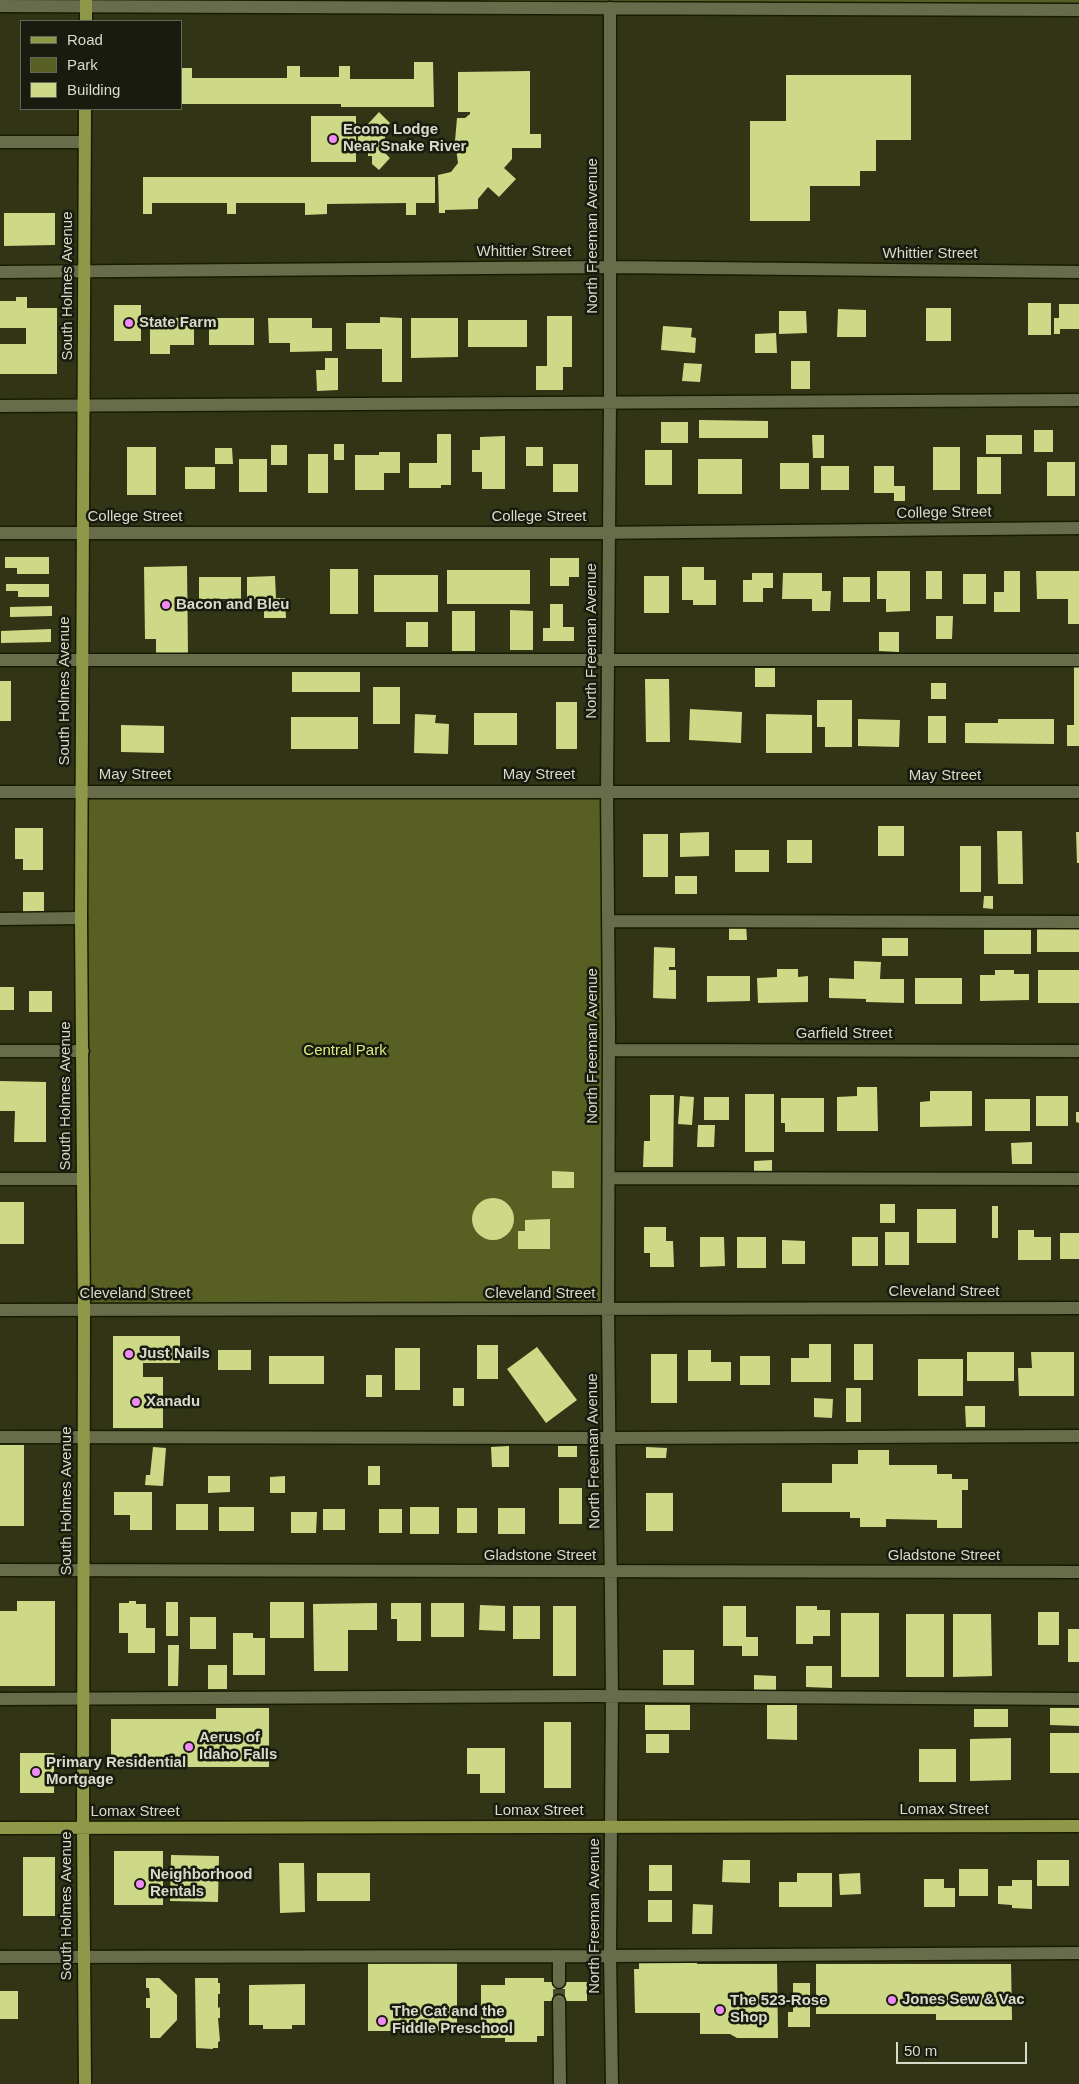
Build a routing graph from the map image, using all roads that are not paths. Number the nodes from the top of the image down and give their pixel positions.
1 (86, 3) edge
2 (0, 6) edge
3 (610, 8) junction
4 (1079, 10) edge
5 (86, 20) edge
6 (85, 110) edge
7 (0, 142) edge
8 (84, 142) junction
9 (610, 267) junction
10 (83, 271) junction
11 (0, 272) edge
12 (1079, 272) edge
13 (1079, 400) edge
14 (610, 402) junction
15 (0, 406) edge
16 (84, 407) junction
17 (1079, 528) edge
18 (0, 533) edge
19 (82, 533) junction
20 (609, 533) junction
21 (608, 659) junction
22 (0, 660) edge
23 (82, 660) junction
24 (1079, 660) edge
25 (607, 791) junction
26 (0, 792) edge
27 (82, 792) junction
28 (1079, 792) edge
29 (81, 918) junction
30 (0, 919) edge
31 (609, 920) junction
32 (1079, 922) edge
33 (610, 1050) junction
34 (0, 1051) edge
35 (83, 1051) junction
36 (1079, 1052) edge
37 (0, 1178) edge
38 (83, 1178) junction
39 (609, 1178) junction
40 (1079, 1179) edge
41 (1079, 1308) edge
42 (0, 1310) edge
43 (84, 1310) junction
44 (608, 1310) junction
45 (83, 1436) junction
46 (1079, 1436) edge
47 (0, 1437) edge
48 (610, 1438) junction
49 (0, 1570) edge
50 (83, 1570) junction
51 (611, 1572) junction
52 (1079, 1572) edge
53 (612, 1696) junction
54 (0, 1699) edge
55 (83, 1699) junction
56 (1079, 1699) edge
57 (1079, 1826) edge
58 (0, 1828) edge
59 (83, 1828) junction
60 (611, 1828) junction
61 (1079, 1953) edge
62 (559, 1956) junction
63 (610, 1956) junction
64 (0, 1957) edge
65 (84, 1957) junction
66 (559, 1982) tunnel mouth
67 (559, 2001) tunnel mouth
68 (85, 2084) edge
69 (560, 2084) edge
70 (612, 2084) edge

1 - 2 street
1 - 3 street
1 - 5 main road
3 - 4 street
3 - 9 street, North Freeman Avenue
6 - 8 main road, South Holmes Avenue
7 - 8 street
8 - 10 main road, South Holmes Avenue
9 - 10 street, Whittier Street
9 - 12 street, Whittier Street
9 - 14 street, North Freeman Avenue
10 - 11 street, Whittier Street
10 - 16 main road, South Holmes Avenue
13 - 14 street
14 - 16 street
14 - 20 street, North Freeman Avenue
15 - 16 street
16 - 19 main road, South Holmes Avenue
17 - 20 street, College Street
18 - 19 street, College Street
19 - 20 street, College Street
19 - 23 main road, South Holmes Avenue
20 - 21 street, North Freeman Avenue
21 - 23 street
21 - 24 street
21 - 25 street, North Freeman Avenue
22 - 23 street
23 - 27 main road, South Holmes Avenue
25 - 27 street, May Street
25 - 28 street, May Street
25 - 31 street, North Freeman Avenue
26 - 27 street, May Street
27 - 29 main road, South Holmes Avenue
29 - 30 street
29 - 35 main road, South Holmes Avenue
31 - 32 street
31 - 33 street, North Freeman Avenue
33 - 36 street, Garfield Street
33 - 39 street, North Freeman Avenue
34 - 35 street
35 - 38 main road, South Holmes Avenue
37 - 38 street
38 - 43 main road, South Holmes Avenue
39 - 40 street
39 - 44 street, North Freeman Avenue
41 - 44 street, Cleveland Street
42 - 43 street, Cleveland Street
43 - 44 street, Cleveland Street
43 - 45 main road, South Holmes Avenue
44 - 48 street, North Freeman Avenue
45 - 47 street
45 - 48 street
45 - 50 main road, South Holmes Avenue
46 - 48 street
48 - 51 street, North Freeman Avenue
49 - 50 street, Gladstone Street
50 - 51 street, Gladstone Street
50 - 55 main road, South Holmes Avenue
51 - 52 street, Gladstone Street
51 - 53 street, North Freeman Avenue
53 - 55 street
53 - 56 street
53 - 60 street, North Freeman Avenue
54 - 55 street
55 - 59 main road, South Holmes Avenue
57 - 60 main road, Lomax Street
58 - 59 main road, Lomax Street
59 - 60 main road, Lomax Street
59 - 65 main road, South Holmes Avenue
60 - 63 street, North Freeman Avenue
61 - 63 street
62 - 63 street
62 - 65 street
62 - 66 street
63 - 70 street, North Freeman Avenue
64 - 65 street
65 - 68 main road, South Holmes Avenue
67 - 69 street

